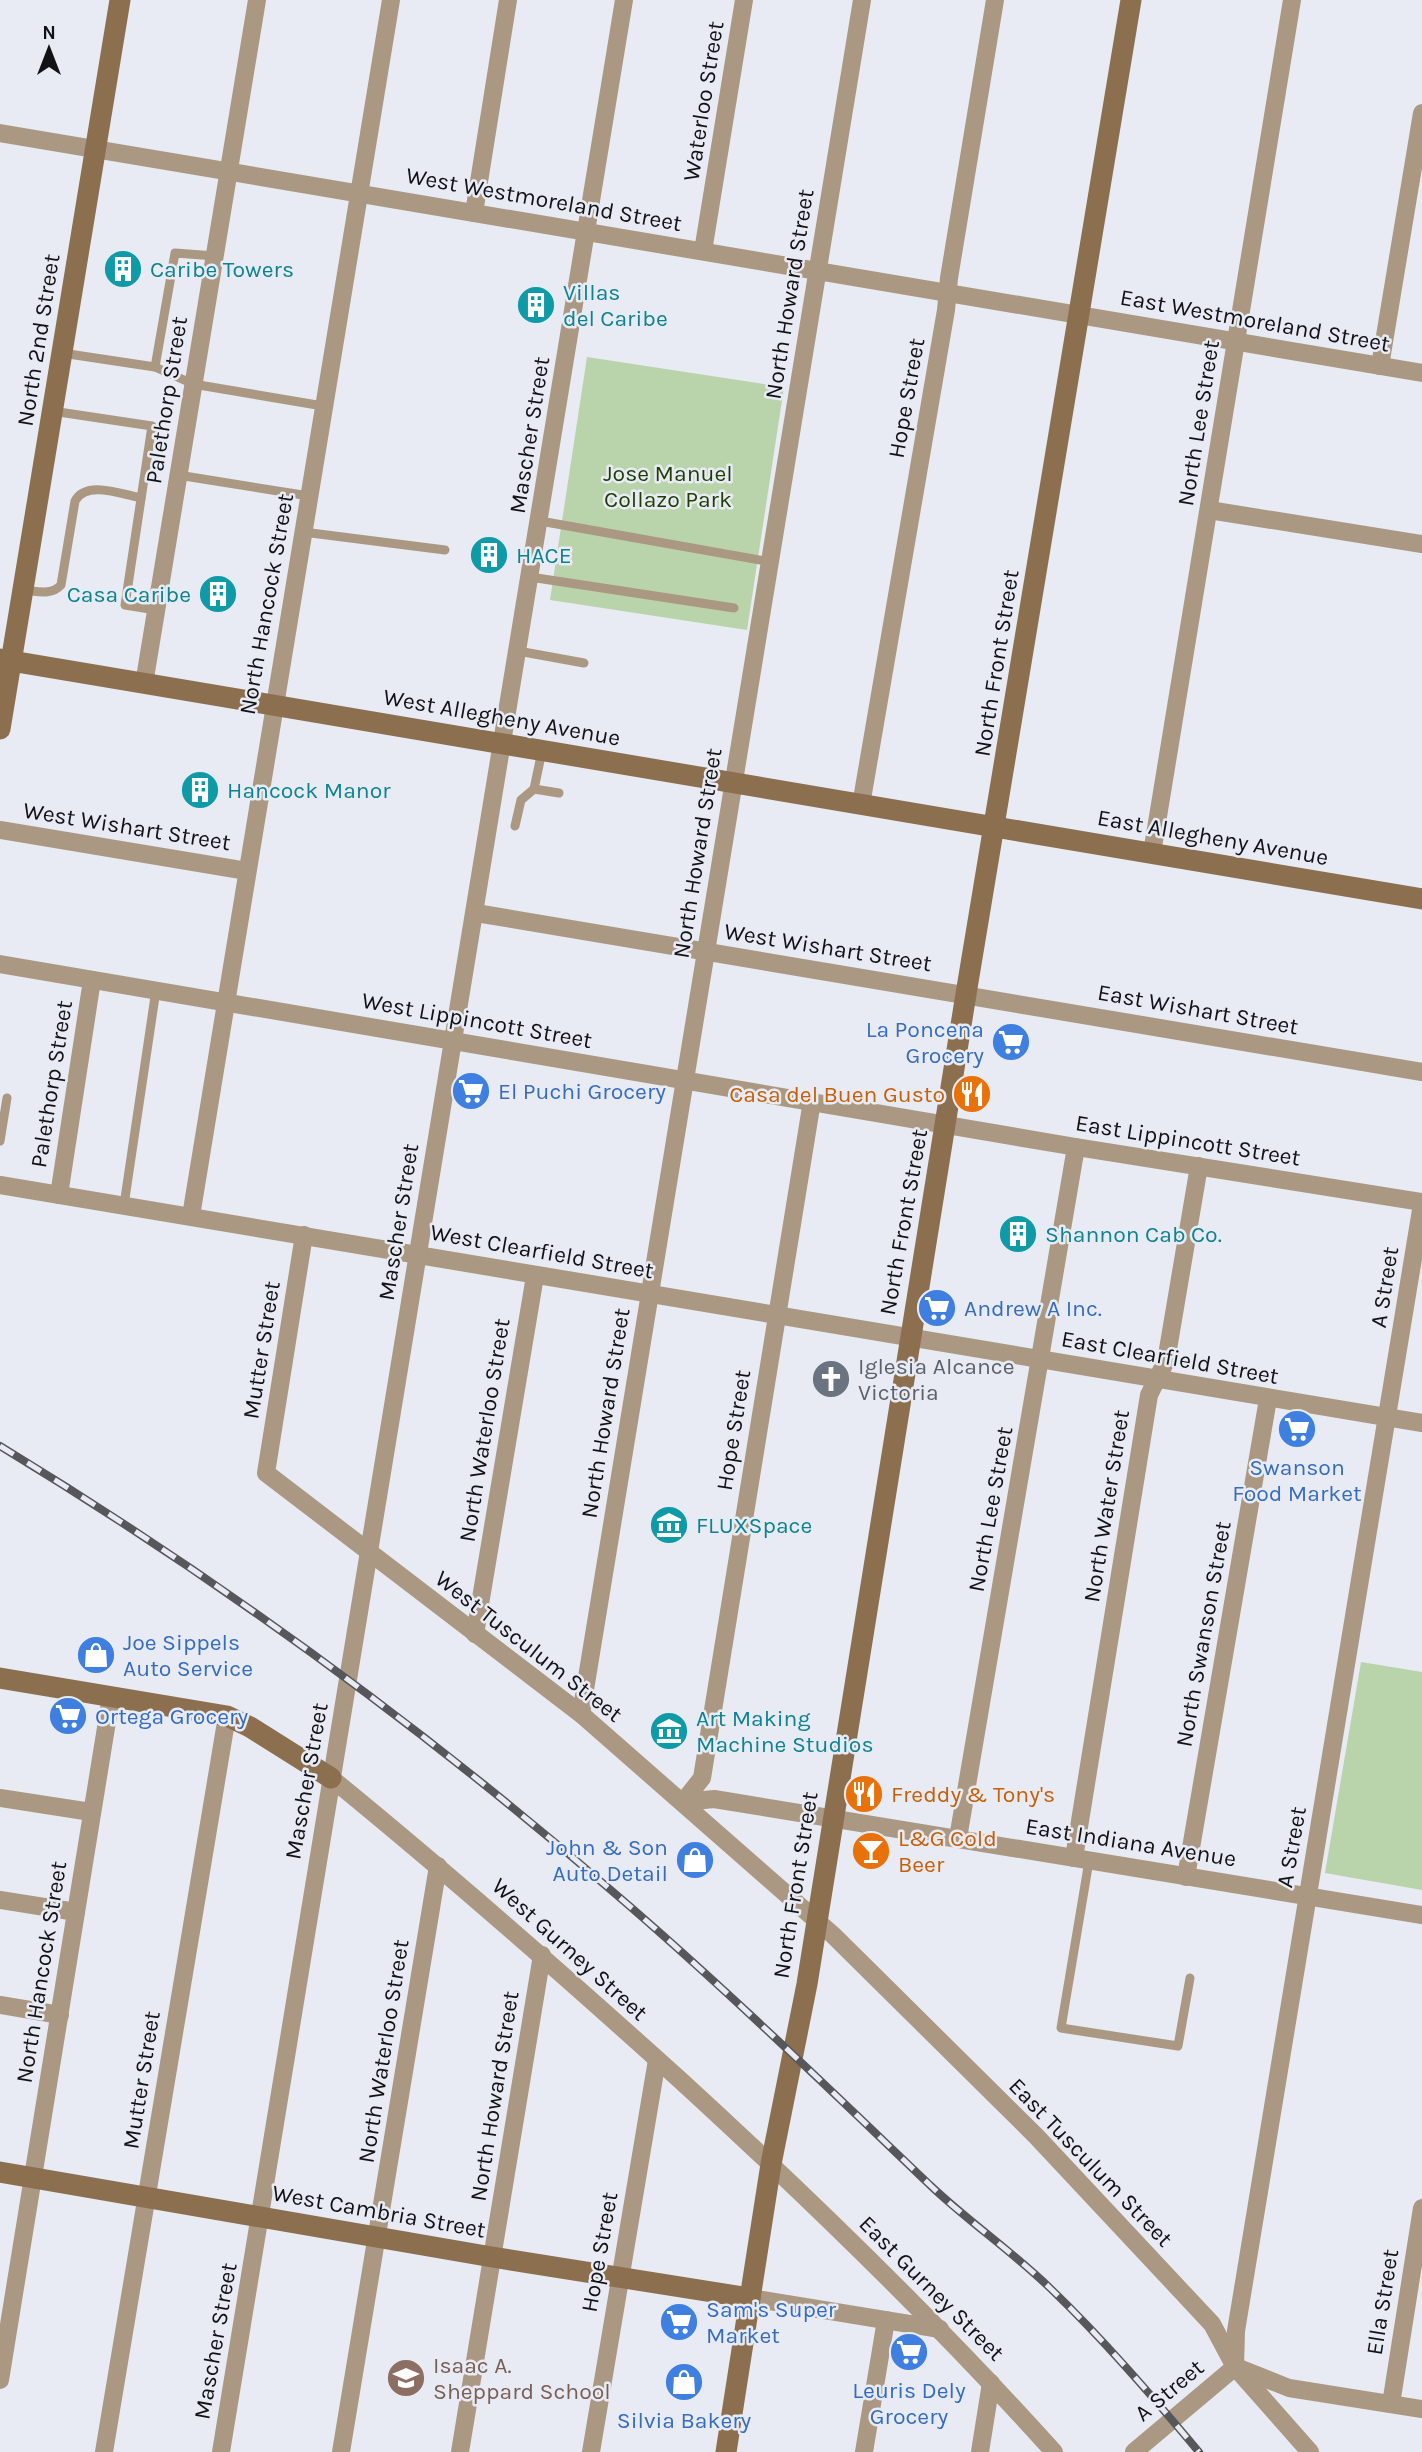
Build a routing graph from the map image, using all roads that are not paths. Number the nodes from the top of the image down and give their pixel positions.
1 (120, 0) edge
2 (257, 0) edge
3 (391, 0) edge
4 (508, 0) edge
5 (624, 0) edge
6 (744, 0) edge
7 (862, 0) edge
8 (995, 0) edge
9 (1131, 0) edge
10 (1293, 0) edge
11 (1422, 113) edge
12 (0, 132) edge
13 (96, 149) junction
14 (229, 171) junction
15 (359, 193) junction
16 (474, 212) junction
17 (587, 232) junction
18 (703, 251) junction
19 (215, 256) junction
20 (817, 271) junction
21 (949, 293) junction
22 (1080, 314) junction
23 (1235, 341) junction
24 (62, 353) junction
25 (1380, 366) junction
26 (155, 367) junction
27 (1422, 373) edge
28 (193, 384) junction
29 (323, 406) junction
30 (52, 411) junction
31 (178, 475) junction
32 (309, 496) junction
33 (141, 498) junction
34 (1209, 509) junction
35 (540, 522) junction
36 (303, 532) junction
37 (1422, 544) edge
38 (445, 550) dead end
39 (771, 562) junction
40 (530, 577) junction
41 (23, 590) junction
42 (734, 608) dead end
43 (156, 610) junction
44 (518, 651) junction
45 (6, 660) edge
46 (584, 663) dead end
47 (144, 684) junction
48 (274, 704) junction
49 (0, 729) edge
50 (503, 744) junction
51 (542, 751) junction
52 (733, 783) junction
53 (534, 789) junction
54 (559, 793) dead end
55 (861, 805) junction
56 (515, 826) dead end
57 (996, 827) junction
58 (0, 831) edge
59 (1152, 853) junction
60 (247, 871) junction
61 (1422, 899) edge
62 (476, 913) junction
63 (706, 953) junction
64 (0, 964) edge
65 (92, 980) junction
66 (156, 990) junction
67 (966, 995) junction
68 (225, 1000) junction
69 (453, 1041) junction
70 (1422, 1072) edge
71 (685, 1079) junction
72 (8, 1098) dead end
73 (812, 1101) junction
74 (947, 1124) junction
75 (0, 1141) edge
76 (1076, 1147) junction
77 (1199, 1166) junction
78 (0, 1185) edge
79 (59, 1195) junction
80 (1422, 1203) edge
81 (124, 1205) junction
82 (191, 1216) junction
83 (304, 1236) junction
84 (416, 1254) junction
85 (535, 1276) junction
86 (649, 1295) junction
87 (777, 1315) junction
88 (911, 1336) junction
89 (1040, 1360) junction
90 (1156, 1379) junction
91 (1268, 1399) junction
92 (1388, 1417) junction
93 (1422, 1423) edge
94 (266, 1473) joint
95 (369, 1554) junction
96 (475, 1634) junction
97 (0, 1678) edge
98 (111, 1697) junction
99 (581, 1714) junction
100 (227, 1716) junction
101 (331, 1778) junction
102 (0, 1798) edge
103 (683, 1802) junction
104 (91, 1812) junction
105 (832, 1818) junction
106 (958, 1838) junction
107 (1082, 1859) junction
108 (438, 1866) junction
109 (1186, 1877) junction
110 (1307, 1895) junction
111 (0, 1900) edge
112 (76, 1912) junction
113 (1422, 1915) edge
114 (817, 1923) junction
115 (542, 1955) junction
116 (1191, 1978) dead end
117 (0, 2005) edge
118 (60, 2015) junction
119 (657, 2060) junction
120 (771, 2164) junction
121 (0, 2172) edge
122 (33, 2177) junction
123 (146, 2198) junction
124 (1422, 2208) edge
125 (261, 2218) junction
126 (377, 2237) junction
127 (492, 2257) junction
128 (620, 2277) junction
129 (750, 2298) junction
130 (886, 2320) junction
131 (940, 2329) junction
132 (1236, 2367) junction
133 (0, 2380) edge
134 (991, 2383) junction
135 (1391, 2404) junction
136 (1422, 2409) edge
137 (104, 2452) edge
138 (221, 2452) edge
139 (341, 2452) edge
140 (460, 2452) edge
141 (591, 2452) edge
142 (726, 2452) edge
143 (864, 2452) edge
144 (980, 2452) edge
145 (1054, 2452) edge
146 (1134, 2452) edge
147 (1310, 2452) edge

1 - 13 street, North 2nd Street
2 - 14 street, Palethorp Street
3 - 15 street, North Hancock Street
4 - 16 street
5 - 17 street, Mascher Street
6 - 18 street, Waterloo Street
7 - 20 street, North Howard Street
8 - 21 street, Hope Street
9 - 22 street, North Front Street
10 - 23 street, North Lee Street
11 - 25 street
12 - 13 street, West Westmoreland Street
13 - 14 street, West Westmoreland Street
13 - 24 street, North 2nd Street
14 - 15 street, West Westmoreland Street
14 - 19 street, Palethorp Street
15 - 16 street, West Westmoreland Street
15 - 29 street, North Hancock Street
16 - 17 street, West Westmoreland Street
17 - 18 street, West Westmoreland Street
17 - 35 street, Mascher Street
18 - 20 street, West Westmoreland Street
19 - 26 lane
19 - 28 street, Palethorp Street
20 - 21 street, West Westmoreland Street
20 - 39 street, North Howard Street
21 - 22 street, West Westmoreland Street
21 - 55 street, Hope Street
22 - 23 street, East Westmoreland Street
22 - 57 street, North Front Street
23 - 25 street, East Westmoreland Street
23 - 34 street, North Lee Street
24 - 26 lane
24 - 30 street, North 2nd Street
25 - 27 street, East Westmoreland Street
26 - 28 lane
28 - 29 lane
28 - 31 street, Palethorp Street
29 - 32 street, North Hancock Street
30 - 33 lane
30 - 41 street, North 2nd Street
31 - 32 lane
31 - 43 street, Palethorp Street
32 - 36 street, North Hancock Street
33 - 41 lane
33 - 43 lane
34 - 37 street
34 - 59 street, North Lee Street
35 - 39 lane
35 - 40 street, Mascher Street
36 - 38 lane
36 - 48 street, North Hancock Street
39 - 52 street, North Howard Street
40 - 42 lane
40 - 44 street, Mascher Street
41 - 45 street, North 2nd Street
43 - 47 street, Palethorp Street
44 - 46 lane
44 - 50 street, Mascher Street
45 - 47 street, West Allegheny Avenue
45 - 49 street, North 2nd Street
47 - 48 street, West Allegheny Avenue
48 - 50 street, West Allegheny Avenue
48 - 60 street, North Hancock Street
50 - 51 street, West Allegheny Avenue
50 - 62 street, Mascher Street
51 - 52 street, West Allegheny Avenue
51 - 53 lane
52 - 55 street, West Allegheny Avenue
52 - 63 street, North Howard Street
53 - 54 lane
53 - 56 lane
55 - 57 street, West Allegheny Avenue
57 - 59 street, East Allegheny Avenue
57 - 67 street, North Front Street
58 - 60 street, West Wishart Street
59 - 61 street, East Allegheny Avenue
60 - 68 street, North Hancock Street
62 - 63 street, West Wishart Street
62 - 69 street, Mascher Street
63 - 67 street, West Wishart Street
63 - 71 street, North Howard Street
64 - 65 street, West Lippincott Street
65 - 66 street, West Lippincott Street
65 - 79 street, Palethorp Street
66 - 68 street, West Lippincott Street
66 - 81 lane
67 - 70 street, East Wishart Street
67 - 74 street, North Front Street
68 - 69 street, West Lippincott Street
68 - 82 street, North Hancock Street
69 - 71 street, West Lippincott Street
69 - 84 street, Mascher Street
71 - 73 street, West Lippincott Street
71 - 86 street, North Howard Street
72 - 75 lane
73 - 74 street, West Lippincott Street
73 - 87 street, Hope Street
74 - 76 street, East Lippincott Street
74 - 88 street, North Front Street
76 - 77 street, East Lippincott Street
76 - 89 street, North Lee Street
77 - 80 street, East Lippincott Street
77 - 90 street, North Water Street
78 - 79 street, West Clearfield Street
79 - 81 street, West Clearfield Street
80 - 92 street, A Street
81 - 82 street, West Clearfield Street
82 - 83 street, West Clearfield Street
83 - 84 street, West Clearfield Street
83 - 94 street, Mutter Street
84 - 85 street, West Clearfield Street
84 - 95 street, Mascher Street
85 - 86 street, West Clearfield Street
85 - 96 street, North Waterloo Street
86 - 87 street, West Clearfield Street
86 - 99 street, North Howard Street
87 - 88 street, West Clearfield Street
87 - 103 street, Hope Street
88 - 89 street, East Clearfield Street
88 - 105 street, North Front Street
89 - 90 street, East Clearfield Street
89 - 106 street, North Lee Street
90 - 91 street, East Clearfield Street
90 - 107 street, North Water Street
91 - 92 street, East Clearfield Street
91 - 109 street, North Swanson Street
92 - 93 street, East Clearfield Street
92 - 110 street, A Street
94 - 95 street, West Tusculum Street
95 - 96 street, West Tusculum Street
95 - 101 street, Mascher Street
96 - 99 street, West Tusculum Street
97 - 98 street
98 - 100 street
98 - 104 street, North Hancock Street
99 - 103 street, West Tusculum Street
100 - 101 street
100 - 123 street, Mutter Street
101 - 108 street, West Gurney Street
101 - 125 street, Mascher Street
102 - 104 street
103 - 105 street, East Indiana Avenue
103 - 114 street, West Tusculum Street
104 - 112 street, North Hancock Street
105 - 106 street, East Indiana Avenue
105 - 114 street, North Front Street
106 - 107 street, East Indiana Avenue
107 - 109 street, East Indiana Avenue
107 - 116 lane
108 - 115 street, West Gurney Street
108 - 126 street, North Waterloo Street
109 - 110 street, East Indiana Avenue
110 - 113 street, East Indiana Avenue
110 - 132 street, A Street
111 - 112 street
112 - 118 street, North Hancock Street
114 - 120 street, North Front Street
114 - 132 street, East Tusculum Street
115 - 119 street, West Gurney Street
115 - 127 street, North Howard Street
117 - 118 street
118 - 122 street, North Hancock Street
119 - 120 street, West Gurney Street
119 - 128 street, Hope Street
120 - 129 street, North Front Street
120 - 131 street, East Gurney Street
121 - 122 street, West Cambria Street
122 - 123 street, West Cambria Street
122 - 133 street, North Hancock Street
123 - 125 street, West Cambria Street
123 - 137 street, Mutter Street
124 - 135 street, Ella Street
125 - 126 street, West Cambria Street
125 - 138 street, Mascher Street
126 - 127 street, West Cambria Street
126 - 139 street, North Waterloo Street
127 - 128 street, West Cambria Street
127 - 140 street, North Howard Street
128 - 129 street, West Cambria Street
128 - 141 street, Hope Street
129 - 130 street
129 - 142 street, North Front Street
130 - 131 street
130 - 143 street
131 - 134 street, East Gurney Street
132 - 135 street
132 - 146 street, A Street
132 - 147 street, East Tusculum Street
134 - 144 street
134 - 145 street, East Gurney Street
135 - 136 street

